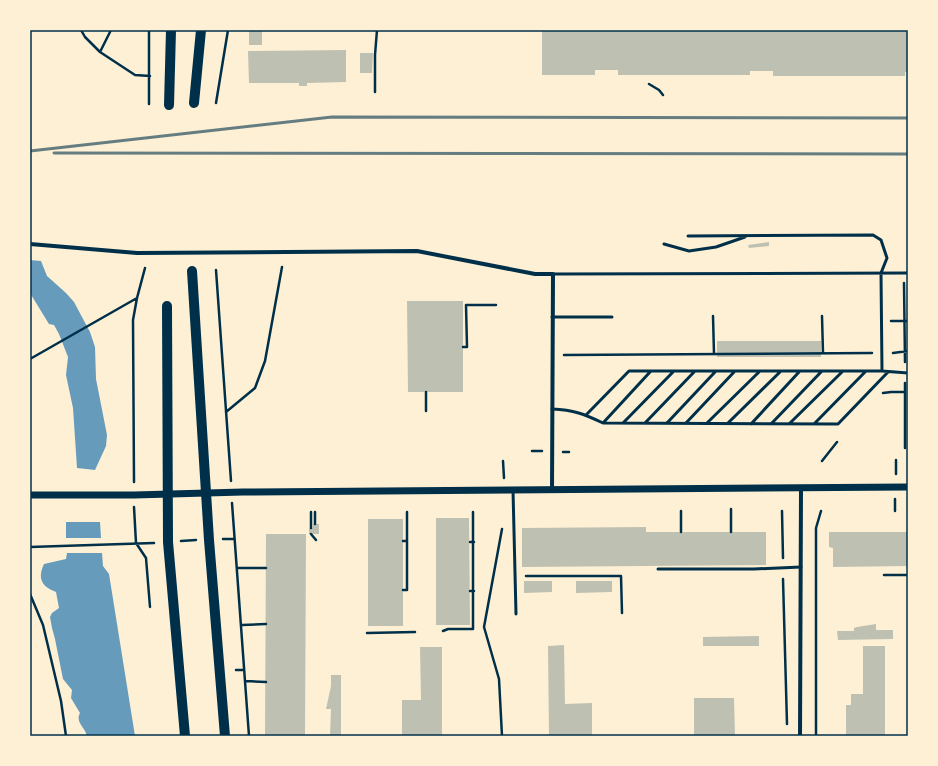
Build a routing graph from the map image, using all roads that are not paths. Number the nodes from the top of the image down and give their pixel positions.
1 (171, 30) edge
2 (201, 30) edge
3 (194, 103) dead end
4 (169, 105) dead end
5 (688, 236) dead end
6 (749, 236) junction
7 (30, 244) edge
8 (664, 244) dead end
9 (192, 271) dead end
10 (881, 273) junction
11 (906, 273) edge
12 (553, 274) junction
13 (167, 306) dead end
14 (612, 317) dead end
15 (552, 318) junction
16 (715, 371) junction
17 (735, 371) junction
18 (882, 371) junction
19 (650, 372) junction
20 (673, 372) junction
21 (695, 372) junction
22 (759, 372) junction
23 (780, 372) junction
24 (799, 372) junction
25 (821, 372) junction
26 (842, 372) junction
27 (866, 372) junction
28 (888, 372) junction
29 (906, 372) edge
30 (552, 409) junction
31 (586, 415) junction
32 (603, 423) junction
33 (623, 423) junction
34 (645, 423) junction
35 (667, 423) junction
36 (686, 423) junction
37 (707, 423) junction
38 (728, 424) junction
39 (750, 424) junction
40 (771, 424) junction
41 (789, 424) junction
42 (814, 424) junction
43 (908, 487) edge
44 (801, 488) junction
45 (552, 489) junction
46 (513, 490) junction
47 (206, 493) junction
48 (167, 494) junction
49 (30, 495) edge
50 (801, 567) junction
51 (658, 569) dead end
52 (516, 614) dead end
53 (185, 736) edge
54 (225, 736) edge
55 (800, 736) edge

1 - 4 main road
2 - 3 main road
5 - 6 lane
6 - 8 lane
6 - 10 lane
7 - 12 street
9 - 47 main road
10 - 11 lane
10 - 12 lane
10 - 18 lane
12 - 15 street
13 - 48 main road
14 - 15 lane
15 - 30 street
16 - 17 lane
16 - 21 lane
16 - 35 lane
17 - 22 lane
17 - 36 lane
18 - 27 lane
18 - 28 lane
19 - 20 lane
19 - 31 lane
19 - 32 lane
20 - 21 lane
20 - 33 lane
21 - 34 lane
22 - 23 lane
22 - 37 lane
23 - 24 lane
23 - 38 lane
24 - 25 lane
24 - 39 lane
25 - 26 lane
25 - 40 lane
26 - 27 lane
26 - 41 lane
27 - 42 lane
28 - 29 lane
28 - 42 lane
30 - 31 lane
30 - 45 street
31 - 32 lane
32 - 33 lane
33 - 34 lane
34 - 35 lane
35 - 36 lane
36 - 37 lane
37 - 38 lane
38 - 39 lane
39 - 40 lane
40 - 41 lane
41 - 42 lane
43 - 44 street
44 - 45 street
44 - 50 street
45 - 46 street
46 - 47 street
46 - 52 lane
47 - 48 street
47 - 54 main road
48 - 49 street
48 - 53 main road
50 - 51 lane
50 - 55 street

